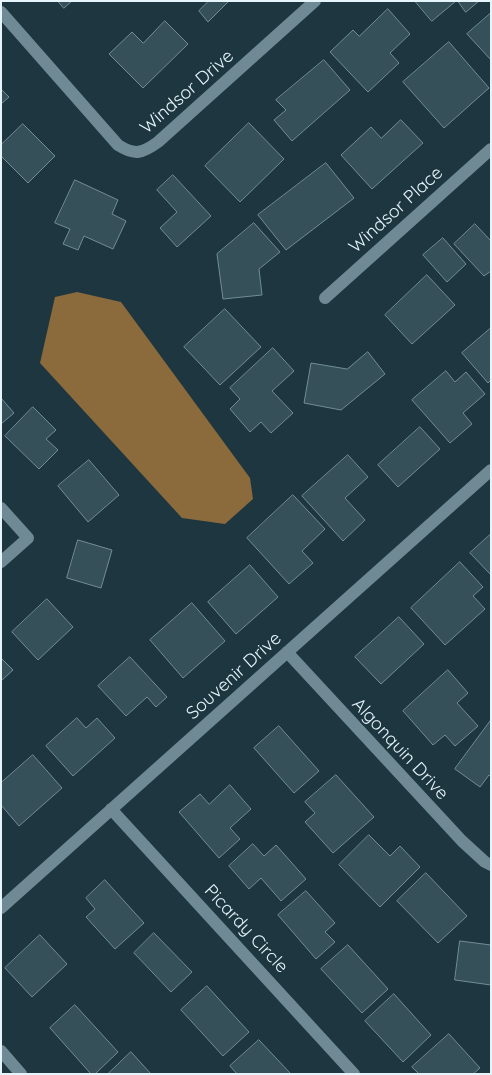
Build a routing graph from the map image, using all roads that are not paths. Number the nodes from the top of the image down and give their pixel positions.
1 (315, 1) edge
2 (1, 12) edge
3 (491, 149) edge
4 (325, 298) dead end
5 (491, 470) edge
6 (1, 508) edge
7 (1, 562) edge
8 (287, 652) junction
9 (111, 809) junction
10 (491, 864) edge
11 (1, 908) edge
12 (1, 1051) edge
13 (21, 1074) edge
14 (354, 1074) edge

1 - 2 street, Windsor Drive
3 - 4 street, Windsor Place
5 - 8 street, Souvenir Drive
6 - 7 street
8 - 9 street, Souvenir Drive
8 - 10 street, Algonquin Drive
9 - 11 street, Souvenir Drive
9 - 14 street, Picardy Circle
12 - 13 street

